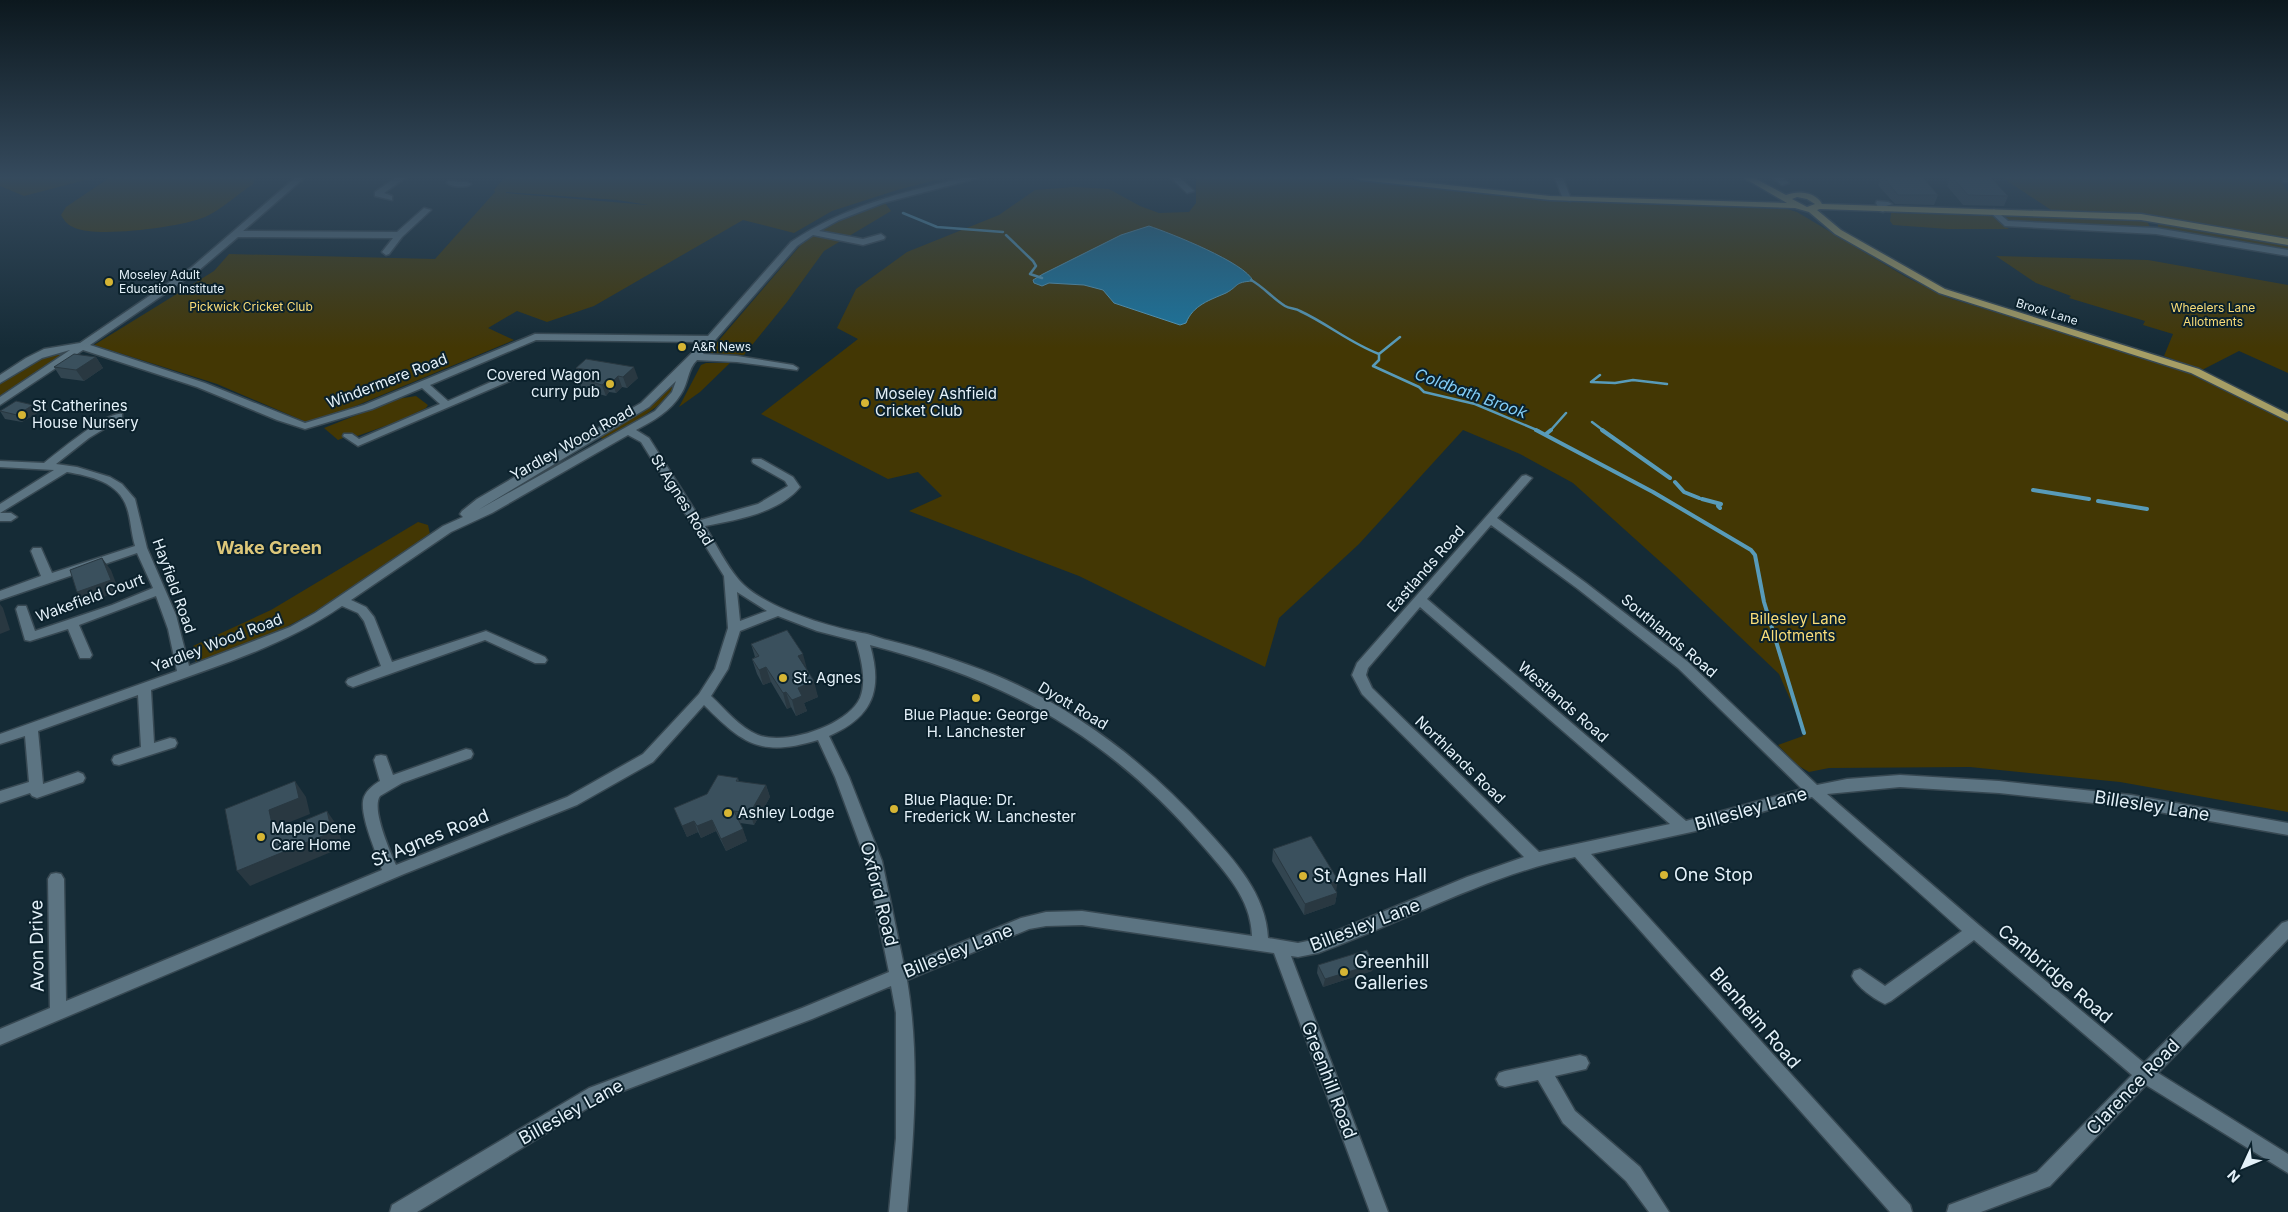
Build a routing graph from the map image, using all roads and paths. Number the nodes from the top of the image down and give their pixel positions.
1 (237, 234) edge
2 (400, 234) edge
3 (807, 235) edge
4 (824, 235) edge
5 (1844, 235) edge
6 (2172, 235) edge
7 (2245, 235) edge
8 (881, 237) dead end
9 (2288, 242) edge
10 (386, 252) dead end
11 (2288, 253) edge
12 (88, 332) dead end
13 (102, 333) junction
14 (710, 339) junction
15 (82, 346) junction
16 (695, 358) junction
17 (685, 368) junction
18 (793, 368) dead end
19 (516, 375) dead end
20 (0, 380) edge
21 (423, 384) junction
22 (0, 402) edge
23 (447, 405) junction
24 (118, 416) dead end
25 (2288, 418) edge
26 (628, 430) junction
27 (348, 436) dead end
28 (592, 436) junction
29 (604, 442) junction
30 (757, 461) dead end
31 (0, 464) edge
32 (46, 467) junction
33 (64, 469) junction
34 (1526, 478) dead end
35 (0, 510) edge
36 (1491, 519) junction
37 (698, 524) junction
38 (453, 526) junction
39 (141, 548) junction
40 (37, 551) dead end
41 (730, 576) junction
42 (48, 578) junction
43 (160, 590) junction
44 (0, 596) edge
45 (1420, 600) junction
46 (342, 601) junction
47 (22, 609) dead end
48 (776, 612) junction
49 (72, 624) junction
50 (734, 628) junction
51 (861, 637) junction
52 (84, 655) dead end
53 (540, 660) dead end
54 (388, 668) junction
55 (184, 674) junction
56 (353, 682) dead end
57 (1362, 683) joint
58 (144, 688) junction
59 (704, 697) junction
60 (31, 728) junction
61 (822, 733) junction
62 (0, 739) edge
63 (170, 743) dead end
64 (148, 750) junction
65 (466, 754) dead end
66 (119, 760) dead end
67 (381, 760) dead end
68 (78, 778) dead end
69 (388, 783) junction
70 (36, 785) junction
71 (1814, 791) junction
72 (0, 797) edge
73 (1684, 828) junction
74 (2288, 829) edge
75 (1578, 850) junction
76 (1536, 859) junction
77 (392, 873) junction
78 (56, 879) dead end
79 (2288, 928) edge
80 (1974, 931) junction
81 (1260, 945) junction
82 (1280, 948) junction
83 (898, 976) junction
84 (1860, 976) dead end
85 (58, 1013) junction
86 (0, 1037) edge
87 (1580, 1063) dead end
88 (1543, 1072) junction
89 (2145, 1075) junction
90 (1505, 1078) dead end
91 (2288, 1164) edge
92 (399, 1212) edge
93 (898, 1212) edge
94 (1379, 1212) edge
95 (1660, 1212) edge
96 (1903, 1212) edge
97 (1956, 1212) edge

1 - 13 street
2 - 10 street
3 - 14 street, Yardley Wood Road
4 - 8 street
5 - 25 main road, Brook Lane
6 - 11 street
7 - 9 main road
12 - 13 street
13 - 15 street
14 - 16 street, Yardley Wood Road
14 - 21 street, Windermere Road
15 - 20 street
15 - 21 street, Windermere Road
15 - 22 street
16 - 17 street, Yardley Wood Road
16 - 18 street
17 - 26 street, Yardley Wood Road
17 - 28 street, Yardley Wood Road
19 - 23 street
21 - 23 street
23 - 27 street
24 - 32 street
26 - 29 street, Yardley Wood Road
26 - 37 street, St Agnes Road
28 - 29 street
28 - 38 street, Yardley Wood Road
29 - 38 street, Yardley Wood Road
30 - 37 street
31 - 32 street, Hayfield Road
32 - 33 street, Hayfield Road
33 - 35 street
33 - 39 street, Hayfield Road
34 - 36 street, Eastlands Road
36 - 45 street, Eastlands Road
36 - 71 street, Southlands Road
37 - 41 street, St Agnes Road
38 - 46 street, Yardley Wood Road
39 - 42 street
39 - 43 street, Hayfield Road
40 - 42 street
41 - 48 street, St Agnes Road
41 - 50 street, St Agnes Road
42 - 44 street
43 - 49 street, Wakefield Court
43 - 55 street, Hayfield Road
45 - 57 street, Eastlands Road
45 - 73 street, Westlands Road
46 - 54 street
46 - 55 street, Yardley Wood Road
47 - 49 street, Wakefield Court
48 - 50 street
48 - 51 street, Dyott Road
49 - 52 street
50 - 59 street, St Agnes Road
51 - 61 street
51 - 81 street, Dyott Road
53 - 54 street
54 - 56 street
55 - 58 street, Yardley Wood Road
57 - 76 street, Northlands Road
58 - 60 street, Yardley Wood Road
58 - 64 street
59 - 61 street
59 - 77 street, St Agnes Road
60 - 62 street, Yardley Wood Road
60 - 70 street
61 - 83 street, Oxford Road
63 - 64 street
64 - 66 street
65 - 69 street
67 - 69 street
68 - 70 street
69 - 77 street
70 - 72 street
71 - 73 street, Billesley Lane
71 - 74 street, Billesley Lane
71 - 80 street, Cambridge Road
73 - 75 street, Billesley Lane
75 - 76 street, Billesley Lane
75 - 96 street, Blenheim Road
76 - 82 street, Billesley Lane
77 - 85 street, St Agnes Road
78 - 85 street, Avon Drive
79 - 89 street, Clarence Road
80 - 84 street
80 - 89 street, Cambridge Road
81 - 82 street, Billesley Lane
81 - 83 street, Billesley Lane
82 - 94 street, Greenhill Road
83 - 92 street, Billesley Lane
83 - 93 street, Oxford Road
85 - 86 street, St Agnes Road
87 - 88 street
88 - 90 street
88 - 95 street
89 - 91 street, Cambridge Road
89 - 97 street, Clarence Road

